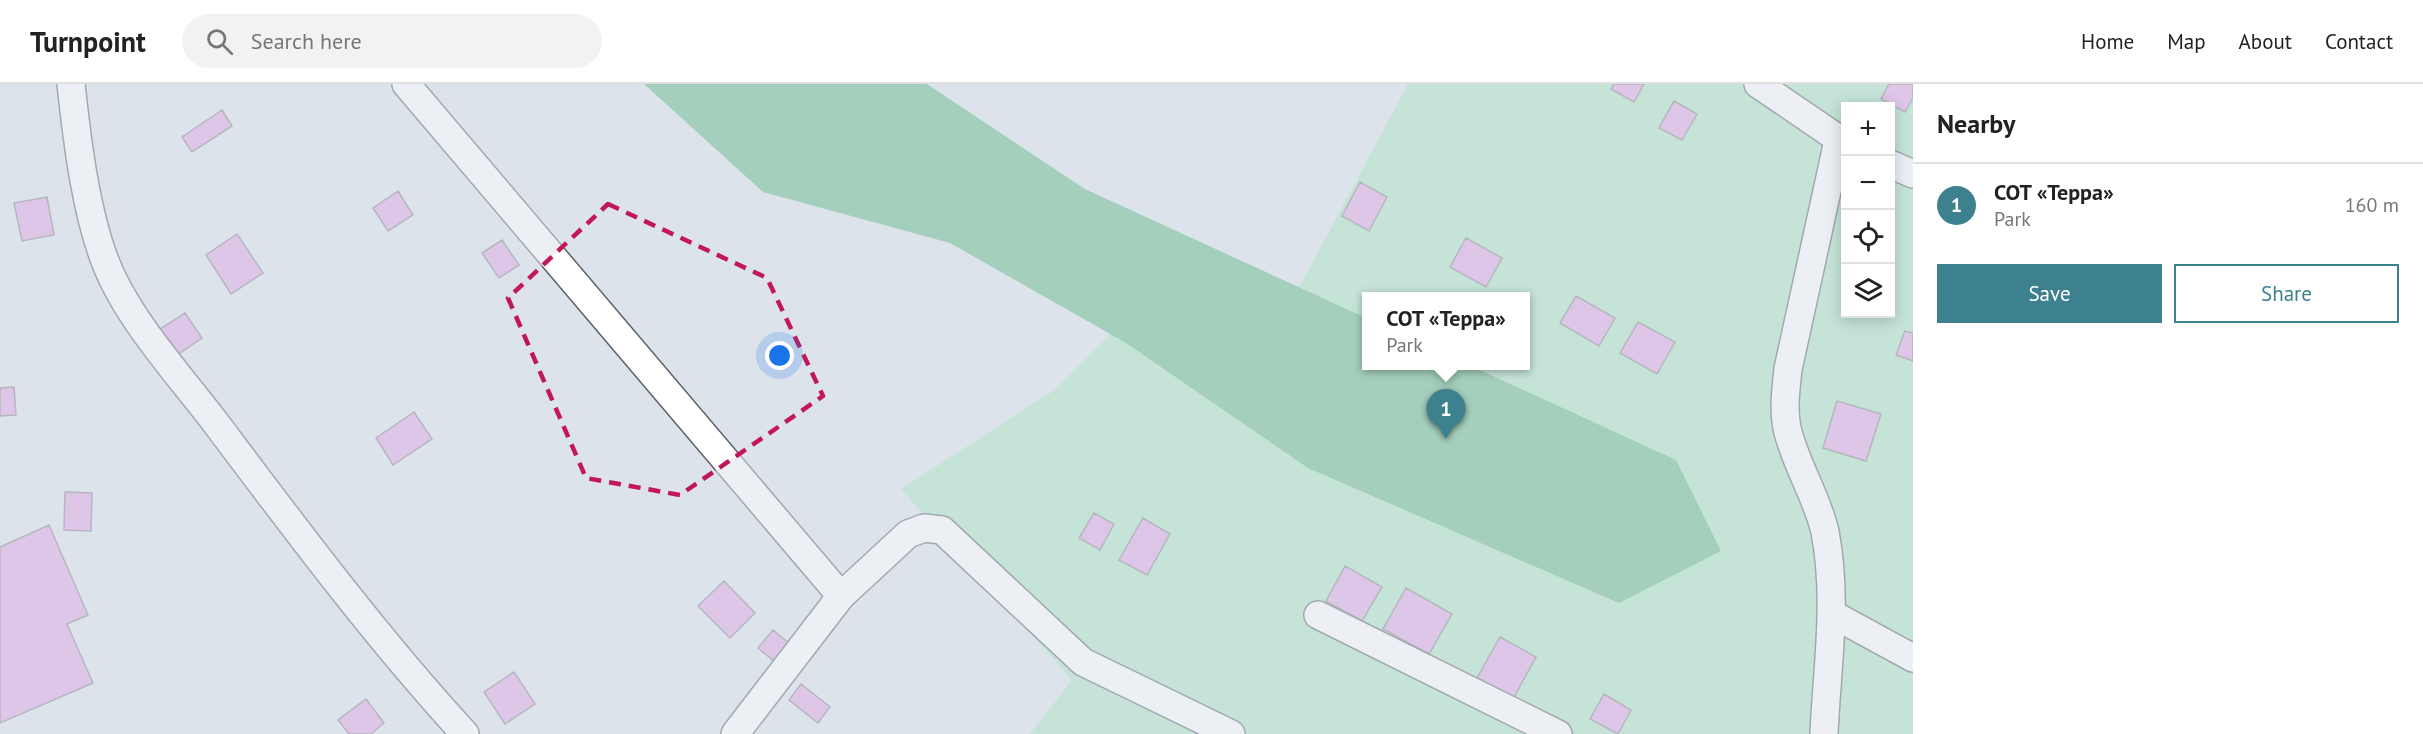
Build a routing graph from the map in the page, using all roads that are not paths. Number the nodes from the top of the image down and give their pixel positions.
1 (71, 84) edge
2 (406, 84) edge
3 (1758, 84) edge
4 (1841, 141) edge
5 (1841, 146) edge
6 (1895, 166) edge
7 (1913, 174) edge
8 (841, 596) junction
9 (1832, 614) junction
10 (1318, 615) dead end
11 (1913, 658) edge
12 (465, 734) edge
13 (735, 734) edge
14 (1231, 734) edge
15 (1558, 734) edge
16 (1824, 734) edge

1 - 12 street
2 - 8 street
3 - 4 street
5 - 9 street
6 - 7 street
8 - 13 street
8 - 14 street
9 - 11 street
9 - 16 street
10 - 15 street

